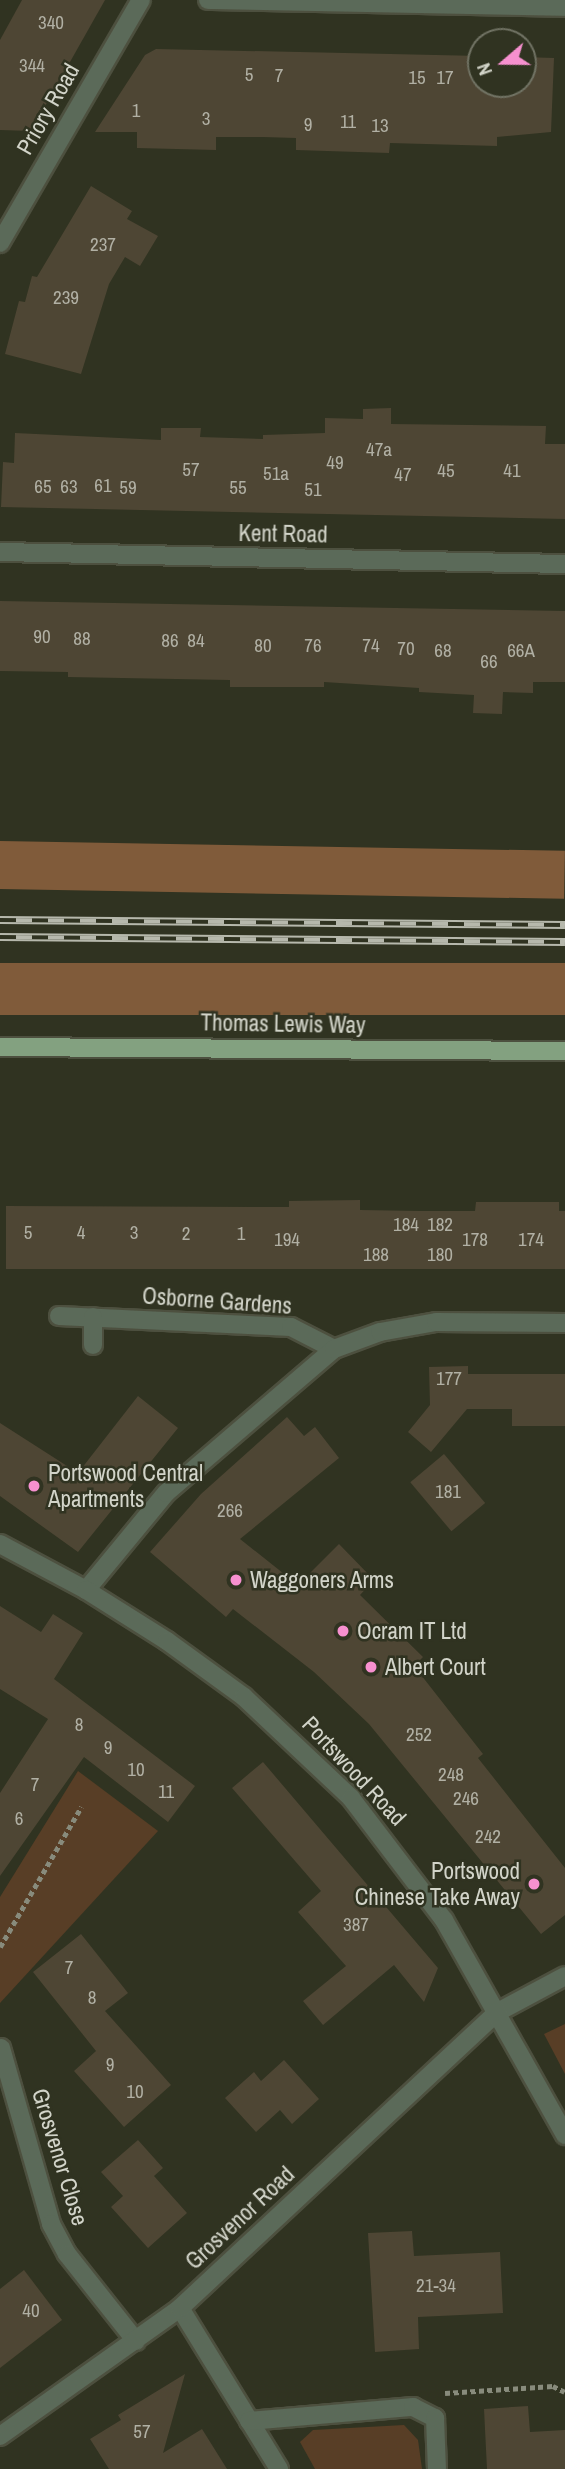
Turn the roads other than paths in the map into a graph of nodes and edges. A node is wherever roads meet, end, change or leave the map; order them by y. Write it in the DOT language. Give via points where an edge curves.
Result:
graph roads {
  1 [pos="141,0"];
  2 [pos="208,0"];
  3 [pos="565,7"];
  4 [pos="0,243"];
  5 [pos="0,552"];
  6 [pos="565,564"];
  7 [pos="0,1047"];
  8 [pos="565,1051"];
  9 [pos="59,1316"];
  10 [pos="93,1317"];
  11 [pos="565,1323"];
  12 [pos="93,1345"];
  13 [pos="334,1349"];
  14 [pos="0,1544"];
  15 [pos="86,1590"];
  16 [pos="565,1976"];
  17 [pos="496,2013"];
  18 [pos="1,2048"];
  19 [pos="565,2135"];
  20 [pos="180,2308"];
  21 [pos="136,2341"];
  22 [pos="249,2421"];
  23 [pos="0,2436"];
  24 [pos="279,2469"];
  25 [pos="437,2469"];
  1 -- 4 [label="street, Priory Road"];
  2 -- 3 [label="street"];
  5 -- 6 [label="street, Kent Road"];
  7 -- 8 [label="main road, Thomas Lewis Way"];
  9 -- 10 [label="street, Osborne Gardens"];
  10 -- 12 [label="street"];
  10 -- 13 [label="street, Osborne Gardens" via="291,1327"];
  11 -- 13 [label="street" via="436,1322 380,1332"];
  13 -- 15 [label="street" via="166,1493"];
  14 -- 15 [label="street, Portswood Road"];
  15 -- 17 [label="street, Portswood Road" via="244,1697 309,1755 414,1875"];
  16 -- 17 [label="street, Grosvenor Road"];
  17 -- 19 [label="street, Portswood Road"];
  17 -- 20 [label="street, Grosvenor Road"];
  18 -- 21 [label="street, Grosvenor Close" via="51,2224 67,2254"];
  20 -- 21 [label="street, Grosvenor Road"];
  20 -- 22 [label="street"];
  21 -- 23 [label="street, Grosvenor Road"];
  22 -- 24 [label="street"];
  22 -- 25 [label="street" via="413,2407 435,2418"];
}
